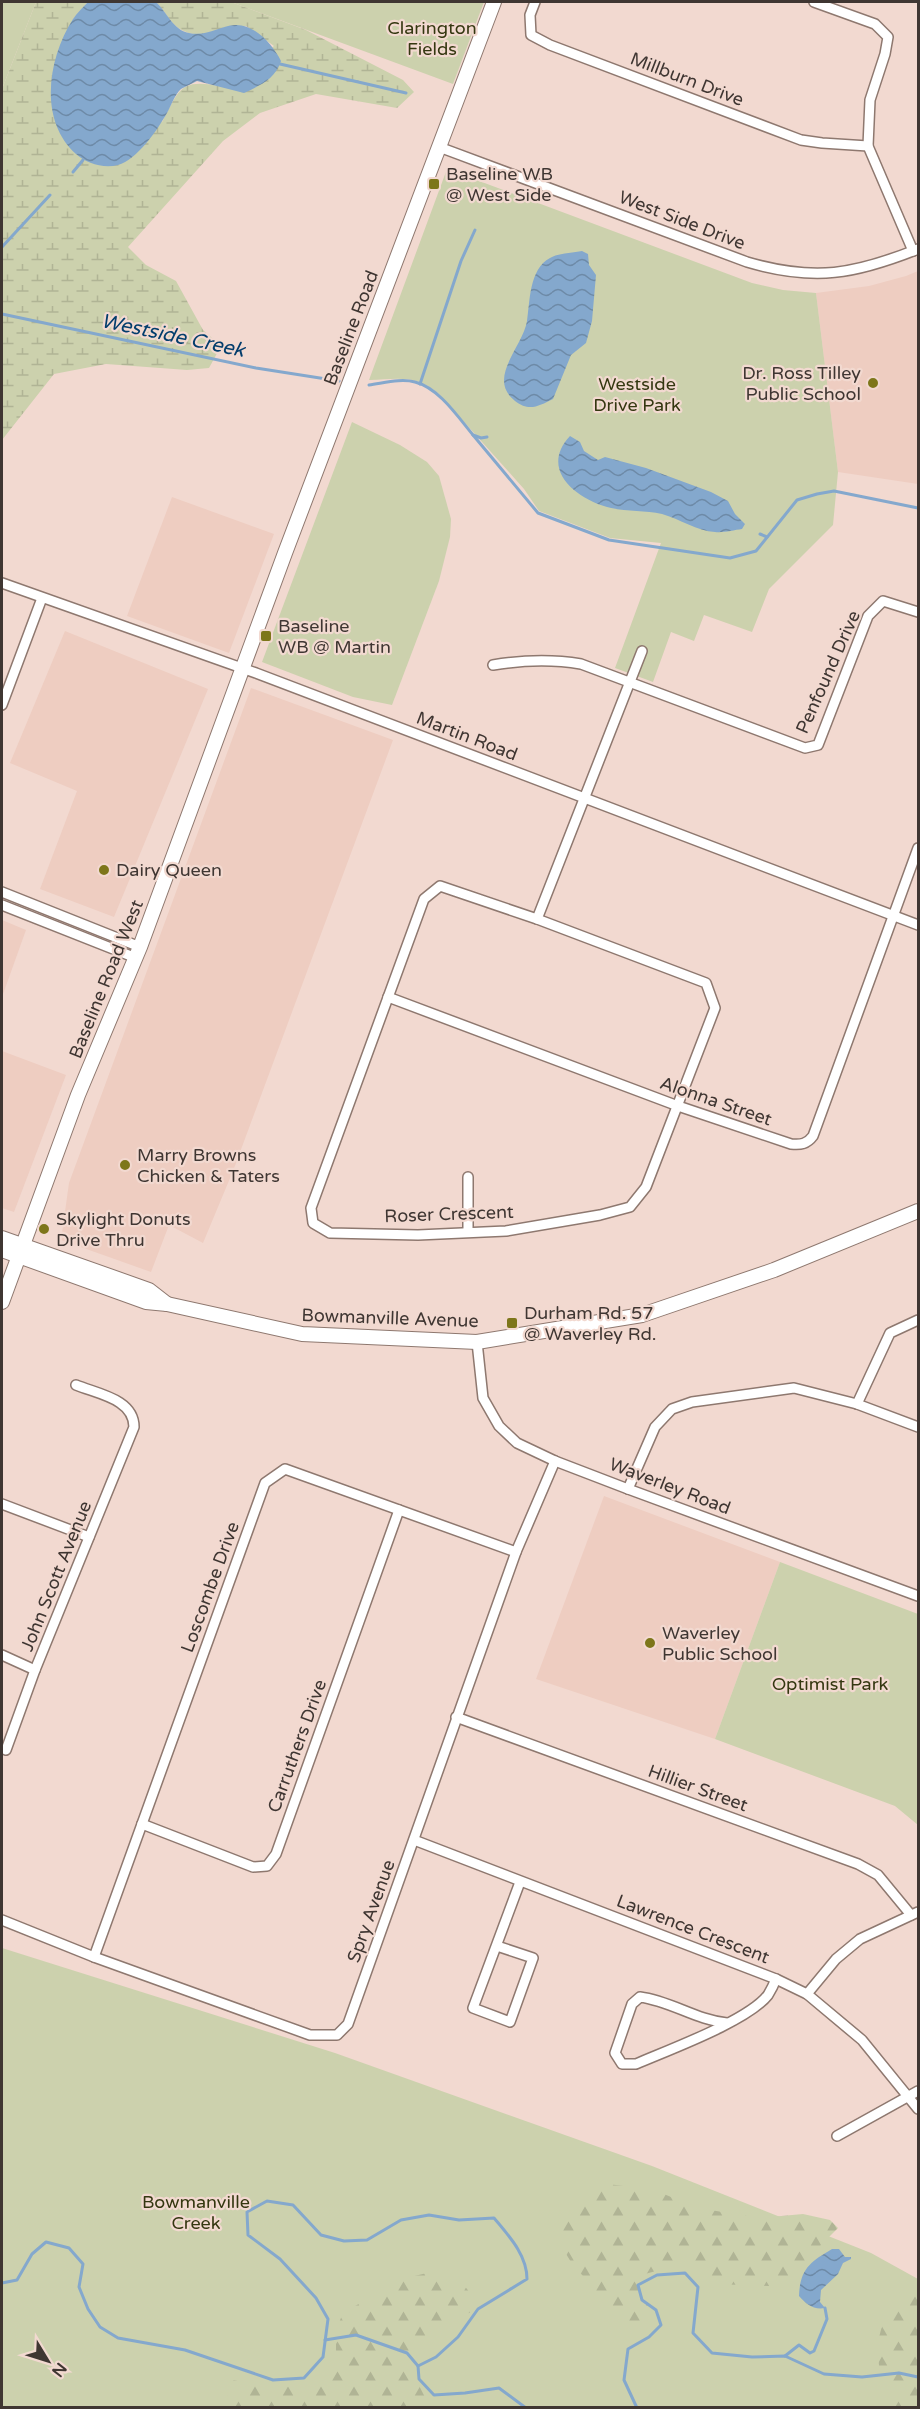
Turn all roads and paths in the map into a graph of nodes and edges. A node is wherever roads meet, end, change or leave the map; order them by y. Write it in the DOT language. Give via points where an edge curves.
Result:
graph roads {
  1 [pos="494,2"];
  2 [pos="535,2"];
  3 [pos="814,2"];
  4 [pos="868,146"];
  5 [pos="439,147"];
  6 [pos="916,250"];
  7 [pos="2,583"];
  8 [pos="42,598"];
  9 [pos="918,612"];
  10 [pos="642,651"];
  11 [pos="493,665"];
  12 [pos="243,668"];
  13 [pos="631,682"];
  14 [pos="2,705"];
  15 [pos="585,799"];
  16 [pos="918,848"];
  17 [pos="2,892"];
  18 [pos="2,905"];
  19 [pos="892,917"];
  20 [pos="537,919"];
  21 [pos="918,925"];
  22 [pos="138,952"];
  23 [pos="388,997"];
  24 [pos="678,1106"];
  25 [pos="468,1178"];
  26 [pos="918,1211"];
  27 [pos="468,1231"];
  28 [pos="2,1238"];
  29 [pos="2,1250"];
  30 [pos="20,1251"];
  31 [pos="2,1302"];
  32 [pos="918,1320"];
  33 [pos="477,1342"];
  34 [pos="76,1385"];
  35 [pos="857,1404"];
  36 [pos="918,1427"];
  37 [pos="555,1461"];
  38 [pos="628,1489"];
  39 [pos="2,1504"];
  40 [pos="399,1510"];
  41 [pos="90,1537"];
  42 [pos="516,1552"];
  43 [pos="918,1596"];
  44 [pos="2,1655"];
  45 [pos="35,1670"];
  46 [pos="456,1718"];
  47 [pos="6,1750"];
  48 [pos="142,1824"];
  49 [pos="414,1840"];
  50 [pos="520,1882"];
  51 [pos="915,1914"];
  52 [pos="2,1920"];
  53 [pos="497,1946"];
  54 [pos="94,1957"];
  55 [pos="776,1978"];
  56 [pos="807,1994"];
  57 [pos="727,2023"];
  58 [pos="918,2091"];
  59 [pos="908,2096"];
  60 [pos="918,2109"];
  61 [pos="837,2136"];
  1 -- 5 [label="street, Baseline Road"];
  2 -- 4 [label="street, Millburn Drive" via="530,15 531,36 550,45 801,140"];
  3 -- 4 [label="street" via="875,24 888,37 870,100"];
  4 -- 6 [label="street"];
  5 -- 6 [label="street, West Side Drive" via="779,271 815,274 862,269"];
  5 -- 12 [label="street, Baseline Road"];
  7 -- 8 [label="street, Martin Road"];
  8 -- 12 [label="street, Martin Road"];
  8 -- 14 [label="street"];
  9 -- 13 [label="street, Penfound Drive" via="883,601 868,616 818,745 805,748"];
  10 -- 13 [label="street"];
  11 -- 13 [label="street" via="554,660 582,664"];
  12 -- 15 [label="street, Martin Road"];
  12 -- 22 [label="street, Baseline Road West"];
  13 -- 15 [label="street"];
  15 -- 19 [label="street, Martin Road"];
  15 -- 20 [label="street"];
  16 -- 19 [label="street"];
  17 -- 22 [label="street"];
  18 -- 22 [label="street"];
  19 -- 21 [label="street, Martin Road"];
  19 -- 24 [label="street, Alonna Street" via="809,1142 791,1144"];
  20 -- 23 [label="street, Roser Crescent" via="440,886 424,899"];
  20 -- 24 [label="street, Roser Crescent" via="706,983 715,1008"];
  22 -- 30 [label="street, Baseline Road West" via="78,1095"];
  23 -- 24 [label="street, Alonna Street"];
  23 -- 27 [label="street, Roser Crescent" via="310,1208 313,1223 330,1233 418,1235"];
  24 -- 27 [label="street, Roser Crescent" via="646,1187 630,1207 506,1231"];
  25 -- 27 [label="street"];
  26 -- 33 [label="street, Bowmanville Avenue" via="774,1270 642,1315"];
  28 -- 30 [label="street, Bowmanville Avenue"];
  29 -- 30 [label="street, Bowmanville Avenue"];
  30 -- 31 [label="street, Baseline Road West"];
  30 -- 33 [label="street, Bowmanville Avenue" via="149,1290 167,1304 302,1334"];
  32 -- 35 [label="street" via="890,1333"];
  33 -- 37 [label="street, Waverley Road" via="483,1398 499,1426 517,1443"];
  34 -- 41 [label="street, John Scott Avenue" via="125,1404 134,1415 134,1426"];
  35 -- 36 [label="street"];
  35 -- 38 [label="street" via="794,1388 692,1402 672,1409 655,1427"];
  37 -- 38 [label="street, Waverley Road"];
  37 -- 42 [label="street, Spry Avenue"];
  38 -- 43 [label="street, Waverley Road"];
  39 -- 41 [label="street"];
  40 -- 42 [label="street, Loscombe Drive"];
  40 -- 48 [label="street, Loscombe Drive" via="285,1468 265,1483"];
  40 -- 48 [label="street, Carruthers Drive" via="276,1854 267,1866 253,1867"];
  41 -- 45 [label="street, John Scott Avenue"];
  42 -- 46 [label="street, Spry Avenue"];
  44 -- 45 [label="street"];
  45 -- 47 [label="street, John Scott Avenue"];
  46 -- 49 [label="street, Spry Avenue"];
  46 -- 51 [label="street, Hillier Street" via="858,1864 878,1875"];
  48 -- 54 [label="street, Loscombe Drive"];
  49 -- 50 [label="street, Lawrence Crescent"];
  49 -- 54 [label="street, Spry Avenue" via="348,2024 337,2035 310,2034"];
  50 -- 53 [label="street"];
  50 -- 55 [label="street, Lawrence Crescent"];
  51 -- 56 [label="street" via="861,1939 836,1959"];
  52 -- 54 [label="street, Spry Avenue"];
  53 -- 53 [label="street" via="473,2008 510,2022 533,1958"];
  55 -- 56 [label="street, Lawrence Crescent"];
  55 -- 57 [label="street" via="767,1996"];
  56 -- 59 [label="street, Lawrence Crescent" via="862,2040"];
  57 -- 57 [label="street" via="640,1997 632,2004 615,2053 622,2064 636,2064"];
  58 -- 59 [label="street"];
  59 -- 60 [label="street, Lawrence Crescent"];
  59 -- 61 [label="street"];
}
